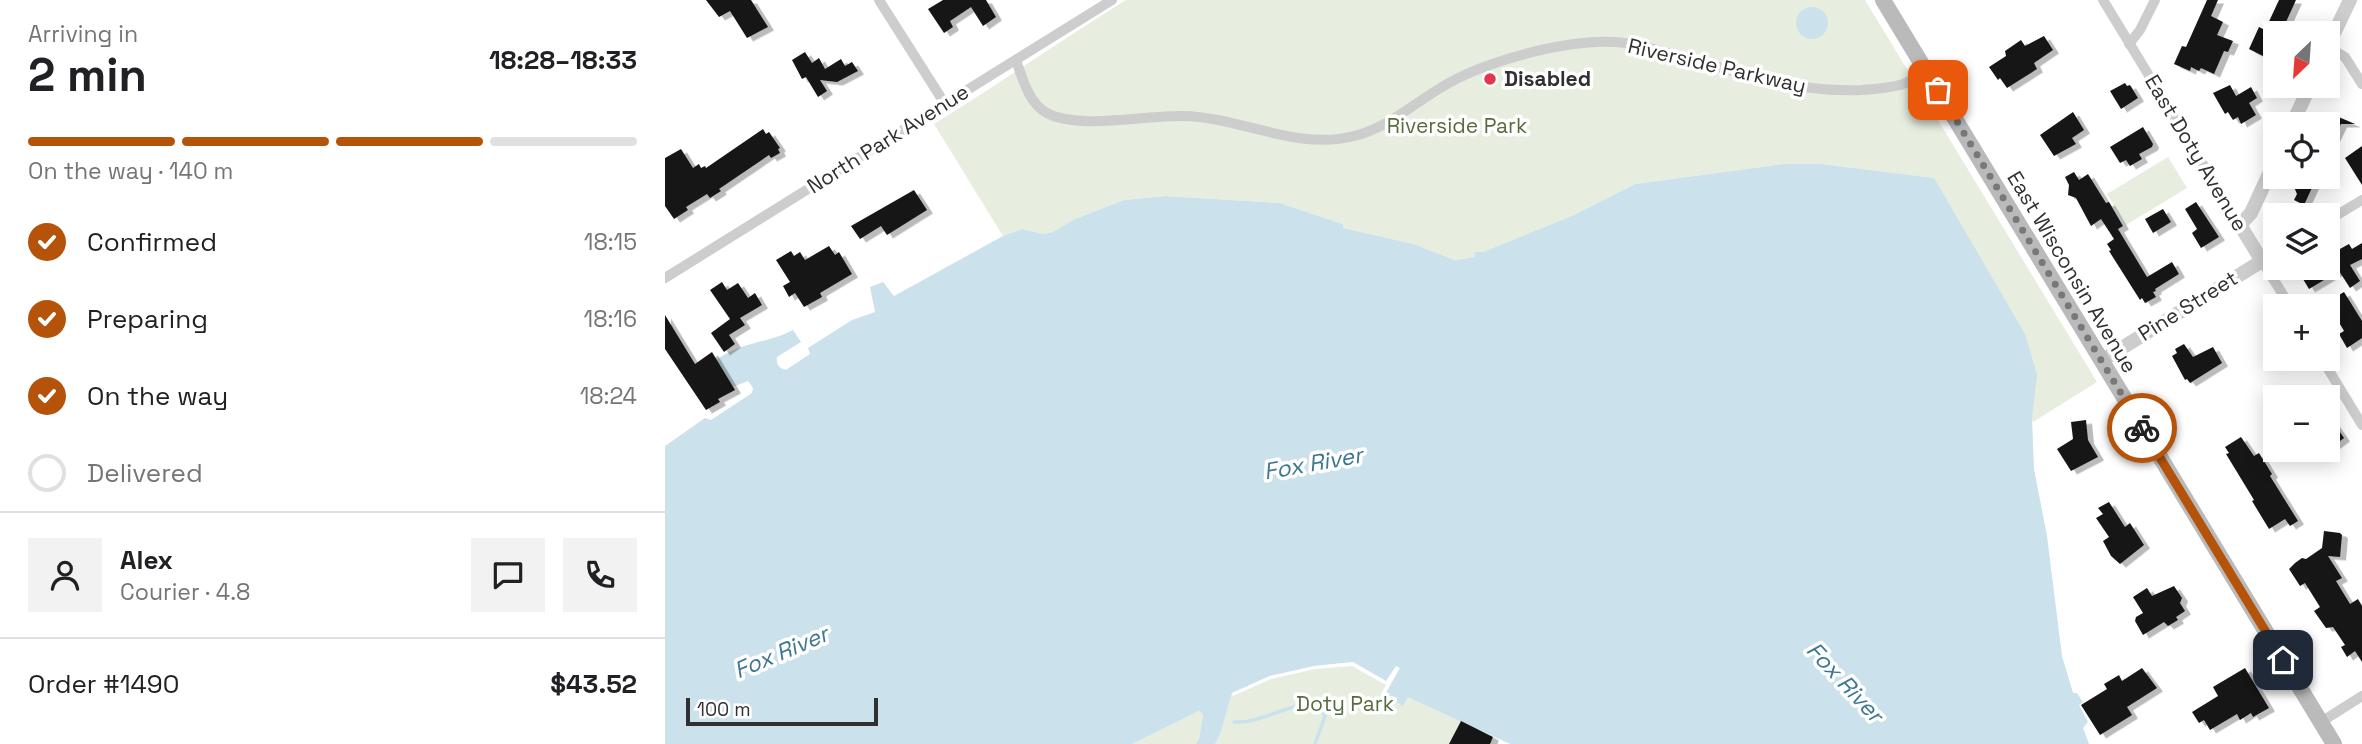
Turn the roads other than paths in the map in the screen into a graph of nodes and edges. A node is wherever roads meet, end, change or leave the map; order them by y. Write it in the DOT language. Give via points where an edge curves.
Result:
graph roads {
  1 [pos="879,0"];
  2 [pos="1112,0"];
  3 [pos="1883,0"];
  4 [pos="2103,0"];
  5 [pos="2155,0"];
  6 [pos="2350,0"];
  7 [pos="2340,21"];
  8 [pos="2129,44"];
  9 [pos="2340,54"];
  10 [pos="1016,60"];
  11 [pos="1927,72"];
  12 [pos="2362,84"];
  13 [pos="945,104"];
  14 [pos="2263,187"];
  15 [pos="2362,200"];
  16 [pos="2340,213"];
  17 [pos="2240,225"];
  18 [pos="2262,261"];
  19 [pos="665,278"];
  20 [pos="2283,294"];
  21 [pos="2101,361"];
  22 [pos="2329,371"];
  23 [pos="2362,425"];
  24 [pos="2362,696"];
  25 [pos="2321,722"];
  26 [pos="2334,744"];
  1 -- 13 [label="street"];
  2 -- 10 [label="street, North Park Avenue"];
  3 -- 11 [label="main road, East Wisconsin Avenue"];
  4 -- 8 [label="street, East Doty Avenue"];
  5 -- 8 [label="street"];
  6 -- 7 [label="street"];
  8 -- 17 [label="street, East Doty Avenue"];
  9 -- 12 [label="street"];
  10 -- 11 [label="street, Riverside Parkway" via="1034,102 1050,115 1103,121 1207,117 1318,141 1357,136 1473,71 1562,46 1615,42 1815,90 1887,87"];
  10 -- 13 [label="street, North Park Avenue"];
  11 -- 21 [label="main road, East Wisconsin Avenue"];
  13 -- 19 [label="street, North Park Avenue"];
  14 -- 17 [label="street"];
  15 -- 16 [label="street"];
  17 -- 18 [label="street, East Doty Avenue"];
  18 -- 20 [label="street, East Doty Avenue"];
  18 -- 21 [label="street, Pine Street"];
  21 -- 25 [label="main road, East Wisconsin Avenue"];
  22 -- 23 [label="street"];
  24 -- 25 [label="street"];
  25 -- 26 [label="main road, East Wisconsin Avenue"];
}
